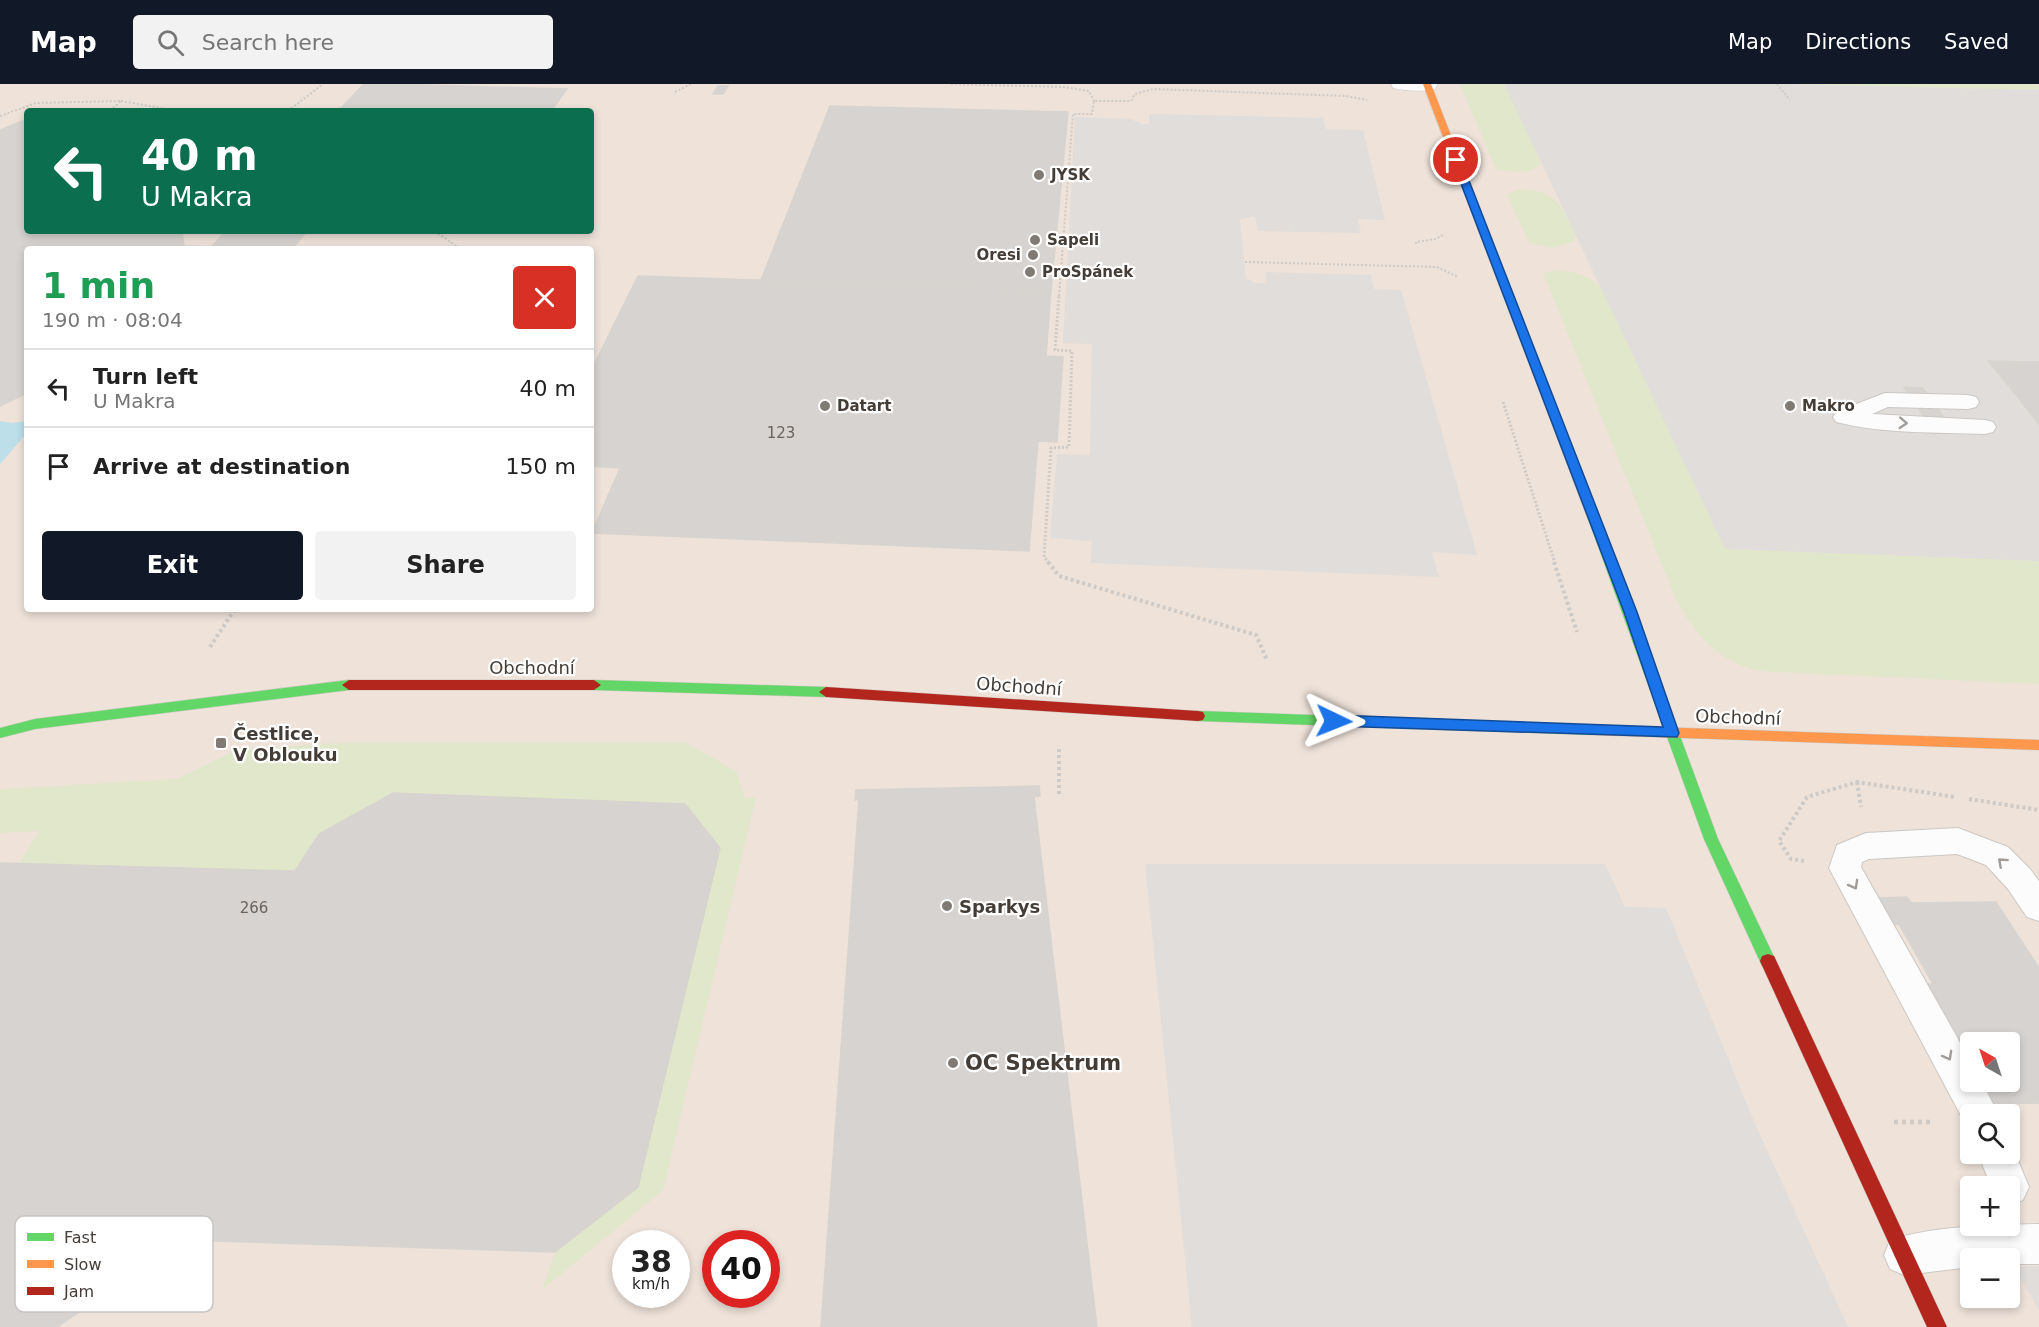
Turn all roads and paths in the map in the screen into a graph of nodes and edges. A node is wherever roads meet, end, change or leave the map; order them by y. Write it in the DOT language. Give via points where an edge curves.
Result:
graph roads {
  1 [pos="323,84"];
  2 [pos="691,84"];
  3 [pos="951,84"];
  4 [pos="1400,84"];
  5 [pos="1427,84"];
  6 [pos="1777,84"];
  7 [pos="675,92"];
  8 [pos="1094,100"];
  9 [pos="1367,100"];
  10 [pos="1790,100"];
  11 [pos="121,101"];
  12 [pos="113,108"];
  13 [pos="161,108"];
  14 [pos="292,108"];
  15 [pos="0,116"];
  16 [pos="1446,232"];
  17 [pos="439,234"];
  18 [pos="1416,244"];
  19 [pos="456,246"];
  20 [pos="1245,262"];
  21 [pos="1465,282"];
  22 [pos="1501,395"];
  23 [pos="1968,402"];
  24 [pos="1985,427"];
  25 [pos="233,612"];
  26 [pos="1577,632"];
  27 [pos="210,647"];
  28 [pos="1267,660"];
  29 [pos="0,733"];
  30 [pos="1672,733"];
  31 [pos="2039,745"];
  32 [pos="1059,749"];
  33 [pos="1059,797"];
  34 [pos="2039,810"];
  35 [pos="1779,841"];
  36 [pos="2039,907"];
  37 [pos="1975,1104"];
  38 [pos="1991,1236"];
  39 [pos="2001,1236"];
  40 [pos="2039,1244"];
  41 [pos="1904,1255"];
  42 [pos="1937,1327"];
  1 -- 14 [label="path"];
  2 -- 7 [label="path"];
  3 -- 8 [label="path" via="1064,87 1089,91"];
  4 -- 5 [label="street"];
  5 -- 30 [label="street" via="1630,612"];
  6 -- 10 [label="path"];
  8 -- 9 [label="path" via="1131,101 1135,94 1153,89"];
  8 -- 28 [label="path" via="1092,114 1073,114 1054,350 1072,351 1069,447 1051,447 1044,557 1059,576 1256,635"];
  11 -- 12 [label="path"];
  11 -- 13 [label="path"];
  11 -- 15 [label="path" via="36,103"];
  16 -- 18 [label="path"];
  17 -- 19 [label="path"];
  20 -- 21 [label="path" via="1437,267"];
  22 -- 26 [label="path"];
  23 -- 24 [label="lane, one-way" via="1885,400 1844,417"];
  25 -- 27 [label="path"];
  29 -- 30 [label="street, Obchodní" via="35,724 342,685 619,685 813,691 1198,716"];
  30 -- 31 [label="street, Obchodní"];
  30 -- 41 [label="street" via="1711,840"];
  32 -- 33 [label="path"];
  34 -- 35 [label="path" via="1857,782 1807,797"];
  36 -- 37 [label="lane, one-way" via="1997,856 1958,842 1866,846 1848,854 1845,868"];
  38 -- 41 [label="lane"];
  39 -- 40 [label="lane"];
  41 -- 42 [label="street"];
}
